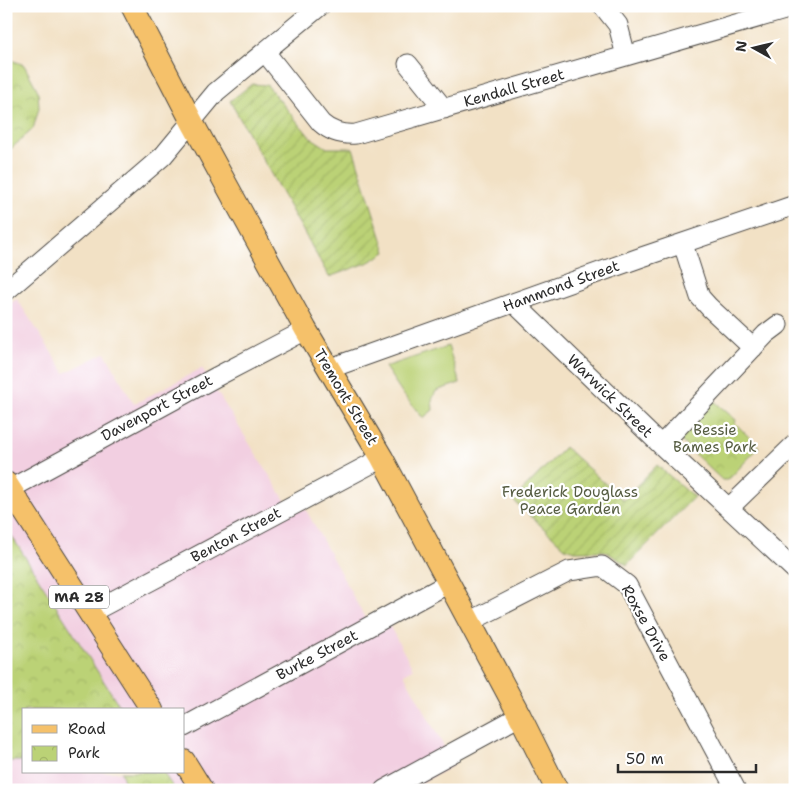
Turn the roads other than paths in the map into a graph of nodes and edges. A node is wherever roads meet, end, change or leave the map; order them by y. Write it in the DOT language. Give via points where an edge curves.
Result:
graph roads {
  1 [pos="132,6"];
  2 [pos="603,6"];
  3 [pos="795,7"];
  4 [pos="308,10"];
  5 [pos="265,52"];
  6 [pos="626,56"];
  7 [pos="408,64"];
  8 [pos="444,109"];
  9 [pos="192,122"];
  10 [pos="795,206"];
  11 [pos="683,244"];
  12 [pos="6,291"];
  13 [pos="514,303"];
  14 [pos="778,325"];
  15 [pos="306,330"];
  16 [pos="753,348"];
  17 [pos="328,369"];
  18 [pos="795,444"];
  19 [pos="661,445"];
  20 [pos="382,458"];
  21 [pos="8,486"];
  22 [pos="729,508"];
  23 [pos="795,570"];
  24 [pos="449,583"];
  25 [pos="90,613"];
  26 [pos="469,622"];
  27 [pos="151,708"];
  28 [pos="520,716"];
  29 [pos="185,726"];
  30 [pos="185,763"];
  31 [pos="202,790"];
  32 [pos="384,790"];
  33 [pos="557,790"];
  34 [pos="736,790"];
  1 -- 9 [label="main road, Tremont Street"];
  2 -- 6 [label="street" via="618,25"];
  3 -- 6 [label="street, Kendall Street"];
  4 -- 5 [label="street"];
  5 -- 8 [label="street, Kendall Street" via="318,120 334,131 356,134"];
  5 -- 9 [label="street" via="216,92"];
  6 -- 8 [label="street, Kendall Street"];
  7 -- 8 [label="street"];
  9 -- 12 [label="street" via="163,156"];
  9 -- 15 [label="main road, Tremont Street"];
  10 -- 11 [label="street, Hammond Street"];
  11 -- 13 [label="street, Hammond Street"];
  11 -- 16 [label="street" via="700,297"];
  13 -- 17 [label="street, Hammond Street"];
  13 -- 19 [label="street, Warwick Street"];
  14 -- 16 [label="street"];
  15 -- 17 [label="main road, Tremont Street"];
  15 -- 21 [label="street, Davenport Street"];
  16 -- 19 [label="street"];
  17 -- 20 [label="main road, Tremont Street"];
  18 -- 22 [label="street"];
  19 -- 22 [label="street, Warwick Street"];
  20 -- 24 [label="main road, Tremont Street"];
  20 -- 25 [label="street, Benton Street"];
  21 -- 25 [label="main road, MA 28"];
  22 -- 23 [label="street, Warwick Street"];
  24 -- 26 [label="main road, Tremont Street"];
  24 -- 29 [label="street, Burke Street"];
  25 -- 27 [label="main road, MA 28"];
  26 -- 28 [label="main road, Tremont Street"];
  26 -- 34 [label="street, Roxse Drive" via="569,571 602,566 627,585"];
  28 -- 32 [label="street"];
  28 -- 33 [label="main road, Tremont Street"];
  30 -- 31 [label="main road"];
}
